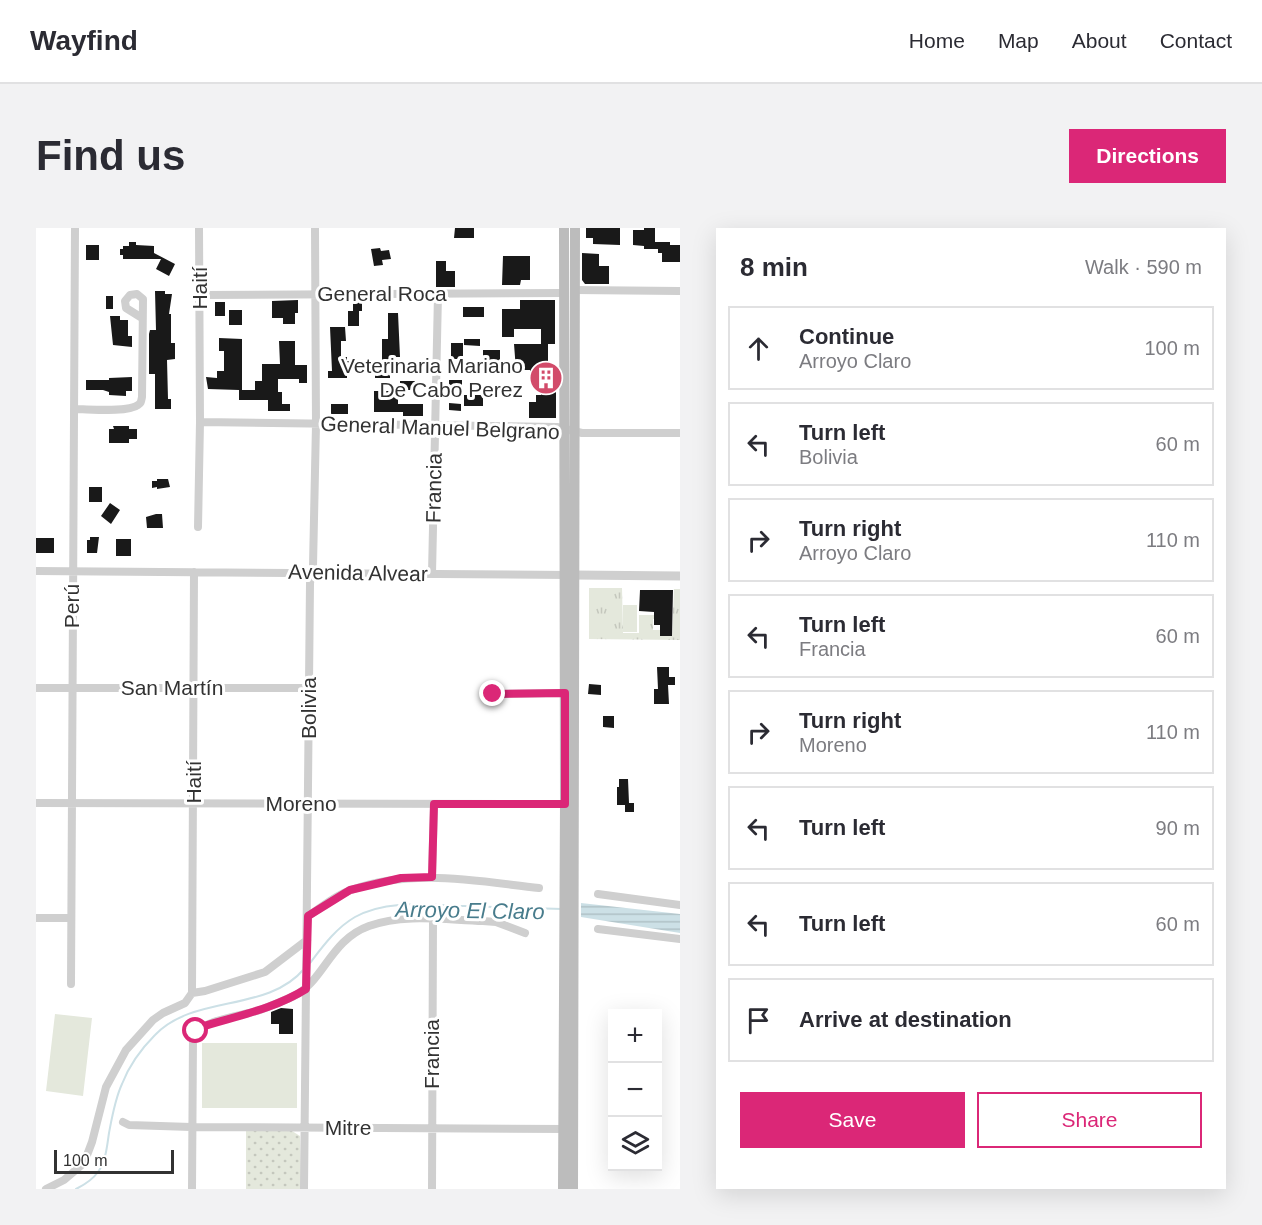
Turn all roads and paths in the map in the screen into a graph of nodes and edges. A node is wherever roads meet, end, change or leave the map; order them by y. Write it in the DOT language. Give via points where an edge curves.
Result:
graph roads {
  1 [pos="75,228"];
  2 [pos="199,228"];
  3 [pos="315,228"];
  4 [pos="564,228"];
  5 [pos="575,228"];
  6 [pos="680,291"];
  7 [pos="570,292"];
  8 [pos="315,293"];
  9 [pos="438,294"];
  10 [pos="200,295"];
  11 [pos="142,318"];
  12 [pos="75,409"];
  13 [pos="200,422"];
  14 [pos="316,424"];
  15 [pos="435,426"];
  16 [pos="569,431"];
  17 [pos="680,433"];
  18 [pos="198,527"];
  19 [pos="36,571"];
  20 [pos="72,571"];
  21 [pos="194,572"];
  22 [pos="312,572"];
  23 [pos="432,574"];
  24 [pos="570,574"];
  25 [pos="680,576"];
  26 [pos="36,688"];
  27 [pos="73,688"];
  28 [pos="194,688"];
  29 [pos="309,688"];
  30 [pos="565,693"];
  31 [pos="493,694"];
  32 [pos="36,803"];
  33 [pos="71,803"];
  34 [pos="194,804"];
  35 [pos="308,804"];
  36 [pos="434,804"];
  37 [pos="565,804"];
  38 [pos="432,877"];
  39 [pos="539,888"];
  40 [pos="569,894"];
  41 [pos="598,894"];
  42 [pos="680,905"];
  43 [pos="308,916"];
  44 [pos="36,918"];
  45 [pos="71,918"];
  46 [pos="433,919"];
  47 [pos="598,929"];
  48 [pos="525,933"];
  49 [pos="680,939"];
  50 [pos="307,945"];
  51 [pos="71,984"];
  52 [pos="306,985"];
  53 [pos="192,993"];
  54 [pos="123,1122"];
  55 [pos="191,1127"];
  56 [pos="303,1128"];
  57 [pos="432,1128"];
  58 [pos="568,1129"];
  59 [pos="46,1189"];
  60 [pos="192,1189"];
  61 [pos="304,1189"];
  62 [pos="432,1189"];
  63 [pos="563,1189"];
  64 [pos="573,1189"];
  1 -- 12 [label="street, Perú"];
  2 -- 10 [label="street, Haití"];
  3 -- 8 [label="street, Bolivia"];
  4 -- 7 [label="main road"];
  5 -- 7 [label="main road"];
  6 -- 7 [label="street, General Roca"];
  7 -- 9 [label="street, General Roca"];
  7 -- 16 [label="main road"];
  8 -- 9 [label="street, General Roca"];
  8 -- 10 [label="street, General Roca"];
  8 -- 14 [label="street, Bolivia"];
  9 -- 15 [label="street, Francia"];
  10 -- 13 [label="street, Haití"];
  11 -- 12 [label="street" via="140,404 126,409"];
  12 -- 20 [label="street, Perú"];
  13 -- 14 [label="street, General Manuel Belgrano"];
  13 -- 18 [label="street, Haití"];
  14 -- 15 [label="street, General Manuel Belgrano"];
  14 -- 22 [label="street, Bolivia"];
  15 -- 16 [label="street, General Manuel Belgrano" via="557,427"];
  15 -- 23 [label="street, Francia"];
  16 -- 17 [label="street, General Manuel Belgrano"];
  16 -- 24 [label="main road"];
  19 -- 20 [label="street, Avenida Alvear"];
  20 -- 21 [label="street, Avenida Alvear"];
  20 -- 27 [label="street, Perú"];
  21 -- 22 [label="street, Avenida Alvear"];
  21 -- 28 [label="street, Haití"];
  22 -- 23 [label="street, Avenida Alvear"];
  22 -- 29 [label="street, Bolivia"];
  23 -- 24 [label="street, Avenida Alvear"];
  24 -- 25 [label="street, Avenida Alvear"];
  24 -- 30 [label="main road"];
  24 -- 40 [label="main road"];
  26 -- 27 [label="street, San Martín"];
  27 -- 28 [label="street, San Martín"];
  27 -- 33 [label="street, Perú"];
  28 -- 29 [label="street, San Martín"];
  28 -- 34 [label="street, Haití"];
  29 -- 35 [label="street, Bolivia"];
  30 -- 31 [label="street"];
  30 -- 37 [label="main road"];
  32 -- 33 [label="street, Moreno"];
  33 -- 34 [label="street, Moreno"];
  33 -- 45 [label="street, Perú"];
  34 -- 35 [label="street, Moreno"];
  34 -- 53 [label="street, Haití"];
  35 -- 36 [label="street, Moreno"];
  35 -- 43 [label="street, Bolivia"];
  36 -- 37 [label="street, Moreno"];
  36 -- 38 [label="street"];
  37 -- 40 [label="main road"];
  38 -- 39 [label="street"];
  38 -- 43 [label="street" via="401,878 350,890"];
  40 -- 58 [label="main road"];
  41 -- 42 [label="street"];
  43 -- 50 [label="street, Bolivia"];
  44 -- 45 [label="street"];
  45 -- 51 [label="street, Perú"];
  46 -- 48 [label="street" via="496,922"];
  46 -- 52 [label="street" via="383,922 356,932"];
  46 -- 57 [label="street, Francia"];
  47 -- 49 [label="street"];
  50 -- 52 [label="street, Bolivia"];
  50 -- 53 [label="street" via="265,972"];
  52 -- 55 [label="street" via="296,995 196,1031"];
  52 -- 56 [label="street, Bolivia"];
  53 -- 59 [label="street" via="185,1003 153,1020 126,1050 106,1088 84,1163"];
  54 -- 55 [label="street, Mitre"];
  55 -- 56 [label="street, Mitre"];
  55 -- 60 [label="street"];
  56 -- 57 [label="street, Mitre"];
  56 -- 61 [label="street, Bolivia"];
  57 -- 58 [label="street, Mitre"];
  57 -- 62 [label="street, Francia"];
  58 -- 63 [label="main road"];
  58 -- 64 [label="main road"];
}
